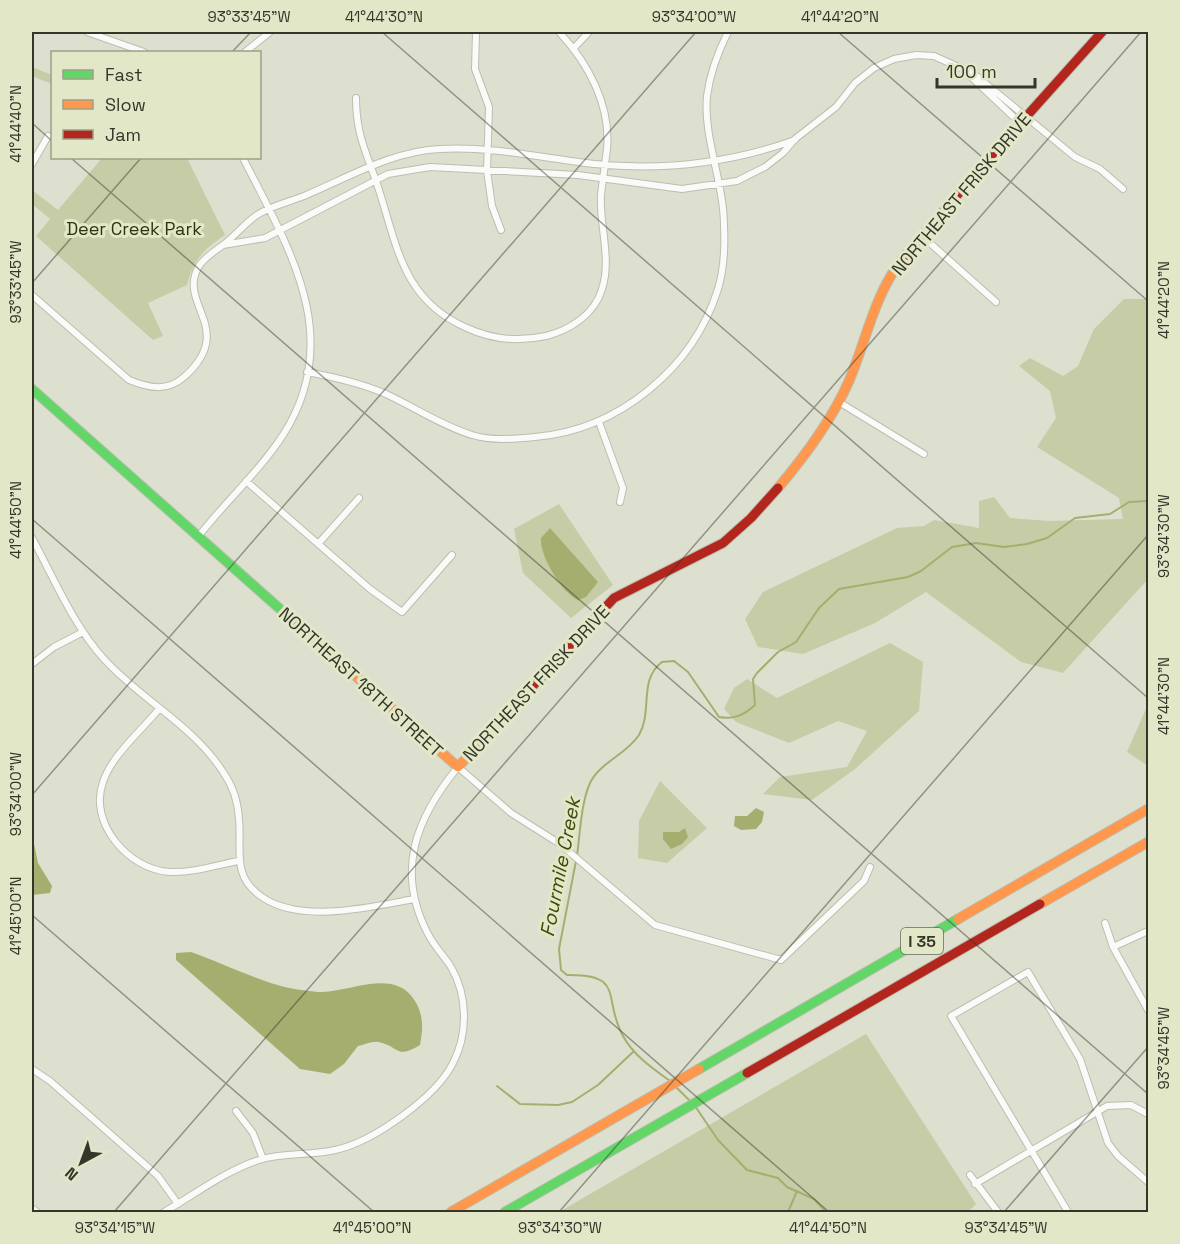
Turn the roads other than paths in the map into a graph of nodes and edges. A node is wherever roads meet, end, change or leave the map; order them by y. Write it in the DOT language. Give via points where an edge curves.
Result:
graph roads {
  1 [pos="87,32"];
  2 [pos="270,32"];
  3 [pos="476,32"];
  4 [pos="559,32"];
  5 [pos="589,32"];
  6 [pos="728,32"];
  7 [pos="1102,32"];
  8 [pos="573,49"];
  9 [pos="141,51"];
  10 [pos="246,51"];
  11 [pos="356,98"];
  12 [pos="1023,120"];
  13 [pos="48,136"];
  14 [pos="795,139"];
  15 [pos="489,149"];
  16 [pos="244,159"];
  17 [pos="715,160"];
  18 [pos="32,164"];
  19 [pos="604,165"];
  20 [pos="370,166"];
  21 [pos="487,171"];
  22 [pos="603,178"];
  23 [pos="376,181"];
  24 [pos="721,185"];
  25 [pos="1123,189"];
  26 [pos="269,209"];
  27 [pos="279,230"];
  28 [pos="501,230"];
  29 [pos="922,236"];
  30 [pos="223,245"];
  31 [pos="32,295"];
  32 [pos="996,302"];
  33 [pos="308,372"];
  34 [pos="34,396"];
  35 [pos="839,402"];
  36 [pos="599,422"];
  37 [pos="924,454"];
  38 [pos="246,481"];
  39 [pos="359,498"];
  40 [pos="620,502"];
  41 [pos="198,537"];
  42 [pos="32,538"];
  43 [pos="318,544"];
  44 [pos="452,555"];
  45 [pos="83,632"];
  46 [pos="32,664"];
  47 [pos="159,710"];
  48 [pos="458,767"];
  49 [pos="1149,809"];
  50 [pos="1149,842"];
  51 [pos="238,861"];
  52 [pos="870,867"];
  53 [pos="414,899"];
  54 [pos="1105,923"];
  55 [pos="1149,931"];
  56 [pos="1113,946"];
  57 [pos="1149,1010"];
  58 [pos="32,1069"];
  59 [pos="237,1111"];
  60 [pos="1096,1112"];
  61 [pos="1149,1114"];
  62 [pos="1029,1150"];
  63 [pos="263,1159"];
  64 [pos="970,1175"];
  65 [pos="1149,1182"];
  66 [pos="975,1184"];
  67 [pos="178,1204"];
  68 [pos="32,1208"];
  69 [pos="37,1212"];
  70 [pos="164,1212"];
  71 [pos="451,1212"];
  72 [pos="505,1212"];
  73 [pos="998,1212"];
  74 [pos="1068,1212"];
  1 -- 9 [label="street"];
  2 -- 10 [label="street"];
  3 -- 15 [label="street" via="476,69 489,107"];
  4 -- 8 [label="street"];
  5 -- 8 [label="street"];
  6 -- 17 [label="street" via="716,58 707,98"];
  7 -- 12 [label="main road, NORTHEAST FRISK DRIVE"];
  8 -- 19 [label="street" via="594,78 606,128"];
  11 -- 20 [label="street" via="360,142"];
  12 -- 14 [label="street" via="985,82 962,67 934,56 916,55 884,63 855,83 836,106"];
  12 -- 25 [label="street" via="1075,157 1100,169"];
  12 -- 29 [label="main road, NORTHEAST FRISK DRIVE"];
  13 -- 18 [label="street"];
  14 -- 17 [label="street" via="754,153"];
  14 -- 24 [label="street" via="765,167"];
  15 -- 19 [label="street"];
  15 -- 20 [label="street" via="438,149"];
  15 -- 21 [label="street"];
  16 -- 26 [label="street"];
  17 -- 19 [label="street" via="661,168"];
  17 -- 24 [label="street"];
  19 -- 22 [label="street"];
  20 -- 23 [label="street"];
  20 -- 26 [label="street"];
  21 -- 22 [label="street"];
  21 -- 23 [label="street" via="430,167 388,174"];
  21 -- 28 [label="street" via="492,206"];
  22 -- 23 [label="street" via="600,214 606,270 602,290 591,310 573,326 523,341 482,335 438,312 421,297 395,247"];
  22 -- 24 [label="street" via="659,188"];
  23 -- 27 [label="street"];
  24 -- 36 [label="street" via="724,254 718,288 703,323 684,354 663,377 632,403"];
  26 -- 27 [label="street"];
  26 -- 30 [label="street"];
  27 -- 30 [label="street" via="265,238"];
  27 -- 33 [label="street" via="295,262 308,307 312,337"];
  29 -- 32 [label="street"];
  29 -- 35 [label="main road, NORTHEAST FRISK DRIVE" via="884,286"];
  30 -- 31 [label="street" via="200,266 194,281 208,339 204,354 179,381 162,388 129,380"];
  33 -- 36 [label="street" via="340,378 385,394 473,436 550,436"];
  33 -- 38 [label="street" via="283,435"];
  34 -- 41 [label="main road, NORTHEAST 18TH STREET"];
  35 -- 37 [label="street"];
  35 -- 48 [label="main road, NORTHEAST FRISK DRIVE" via="816,437 738,531 708,552 647,578 614,598"];
  36 -- 40 [label="street" via="623,488"];
  38 -- 41 [label="street"];
  38 -- 43 [label="street"];
  39 -- 43 [label="street"];
  41 -- 48 [label="main road, NORTHEAST 18TH STREET"];
  42 -- 45 [label="street"];
  43 -- 44 [label="street" via="402,612"];
  45 -- 46 [label="street"];
  45 -- 47 [label="street" via="104,660"];
  47 -- 51 [label="street" via="208,752 231,784 239,815"];
  47 -- 51 [label="street" via="103,781 100,811 108,830 134,858 159,871 185,871"];
  48 -- 52 [label="street, NORTHEAST 18TH STREET" via="511,813 560,844 655,925 781,960 864,881"];
  48 -- 53 [label="street, NORTHEAST FRISK DRIVE" via="433,800 417,835 412,861"];
  49 -- 71 [label="main road, I 35"];
  50 -- 72 [label="main road, I 35"];
  51 -- 53 [label="street" via="256,893 280,906 339,912"];
  53 -- 63 [label="street, NORTHEAST FRISK DRIVE" via="429,935 456,976 462,998 463,1034 448,1072 427,1098 353,1145"];
  54 -- 56 [label="street"];
  55 -- 56 [label="street"];
  56 -- 57 [label="street"];
  58 -- 67 [label="street" via="158,1176"];
  59 -- 63 [label="street" via="253,1132"];
  60 -- 61 [label="street" via="1118,1104 1131,1105"];
  60 -- 62 [label="street"];
  60 -- 62 [label="street" via="1080,1059 1028,972 951,1016"];
  60 -- 65 [label="street" via="1112,1150"];
  62 -- 66 [label="street"];
  62 -- 74 [label="street"];
  63 -- 67 [label="street, NORTHEAST FRISK DRIVE"];
  64 -- 66 [label="street"];
  66 -- 73 [label="street"];
  67 -- 70 [label="street, NORTHEAST FRISK DRIVE"];
  68 -- 69 [label="street"];
}
